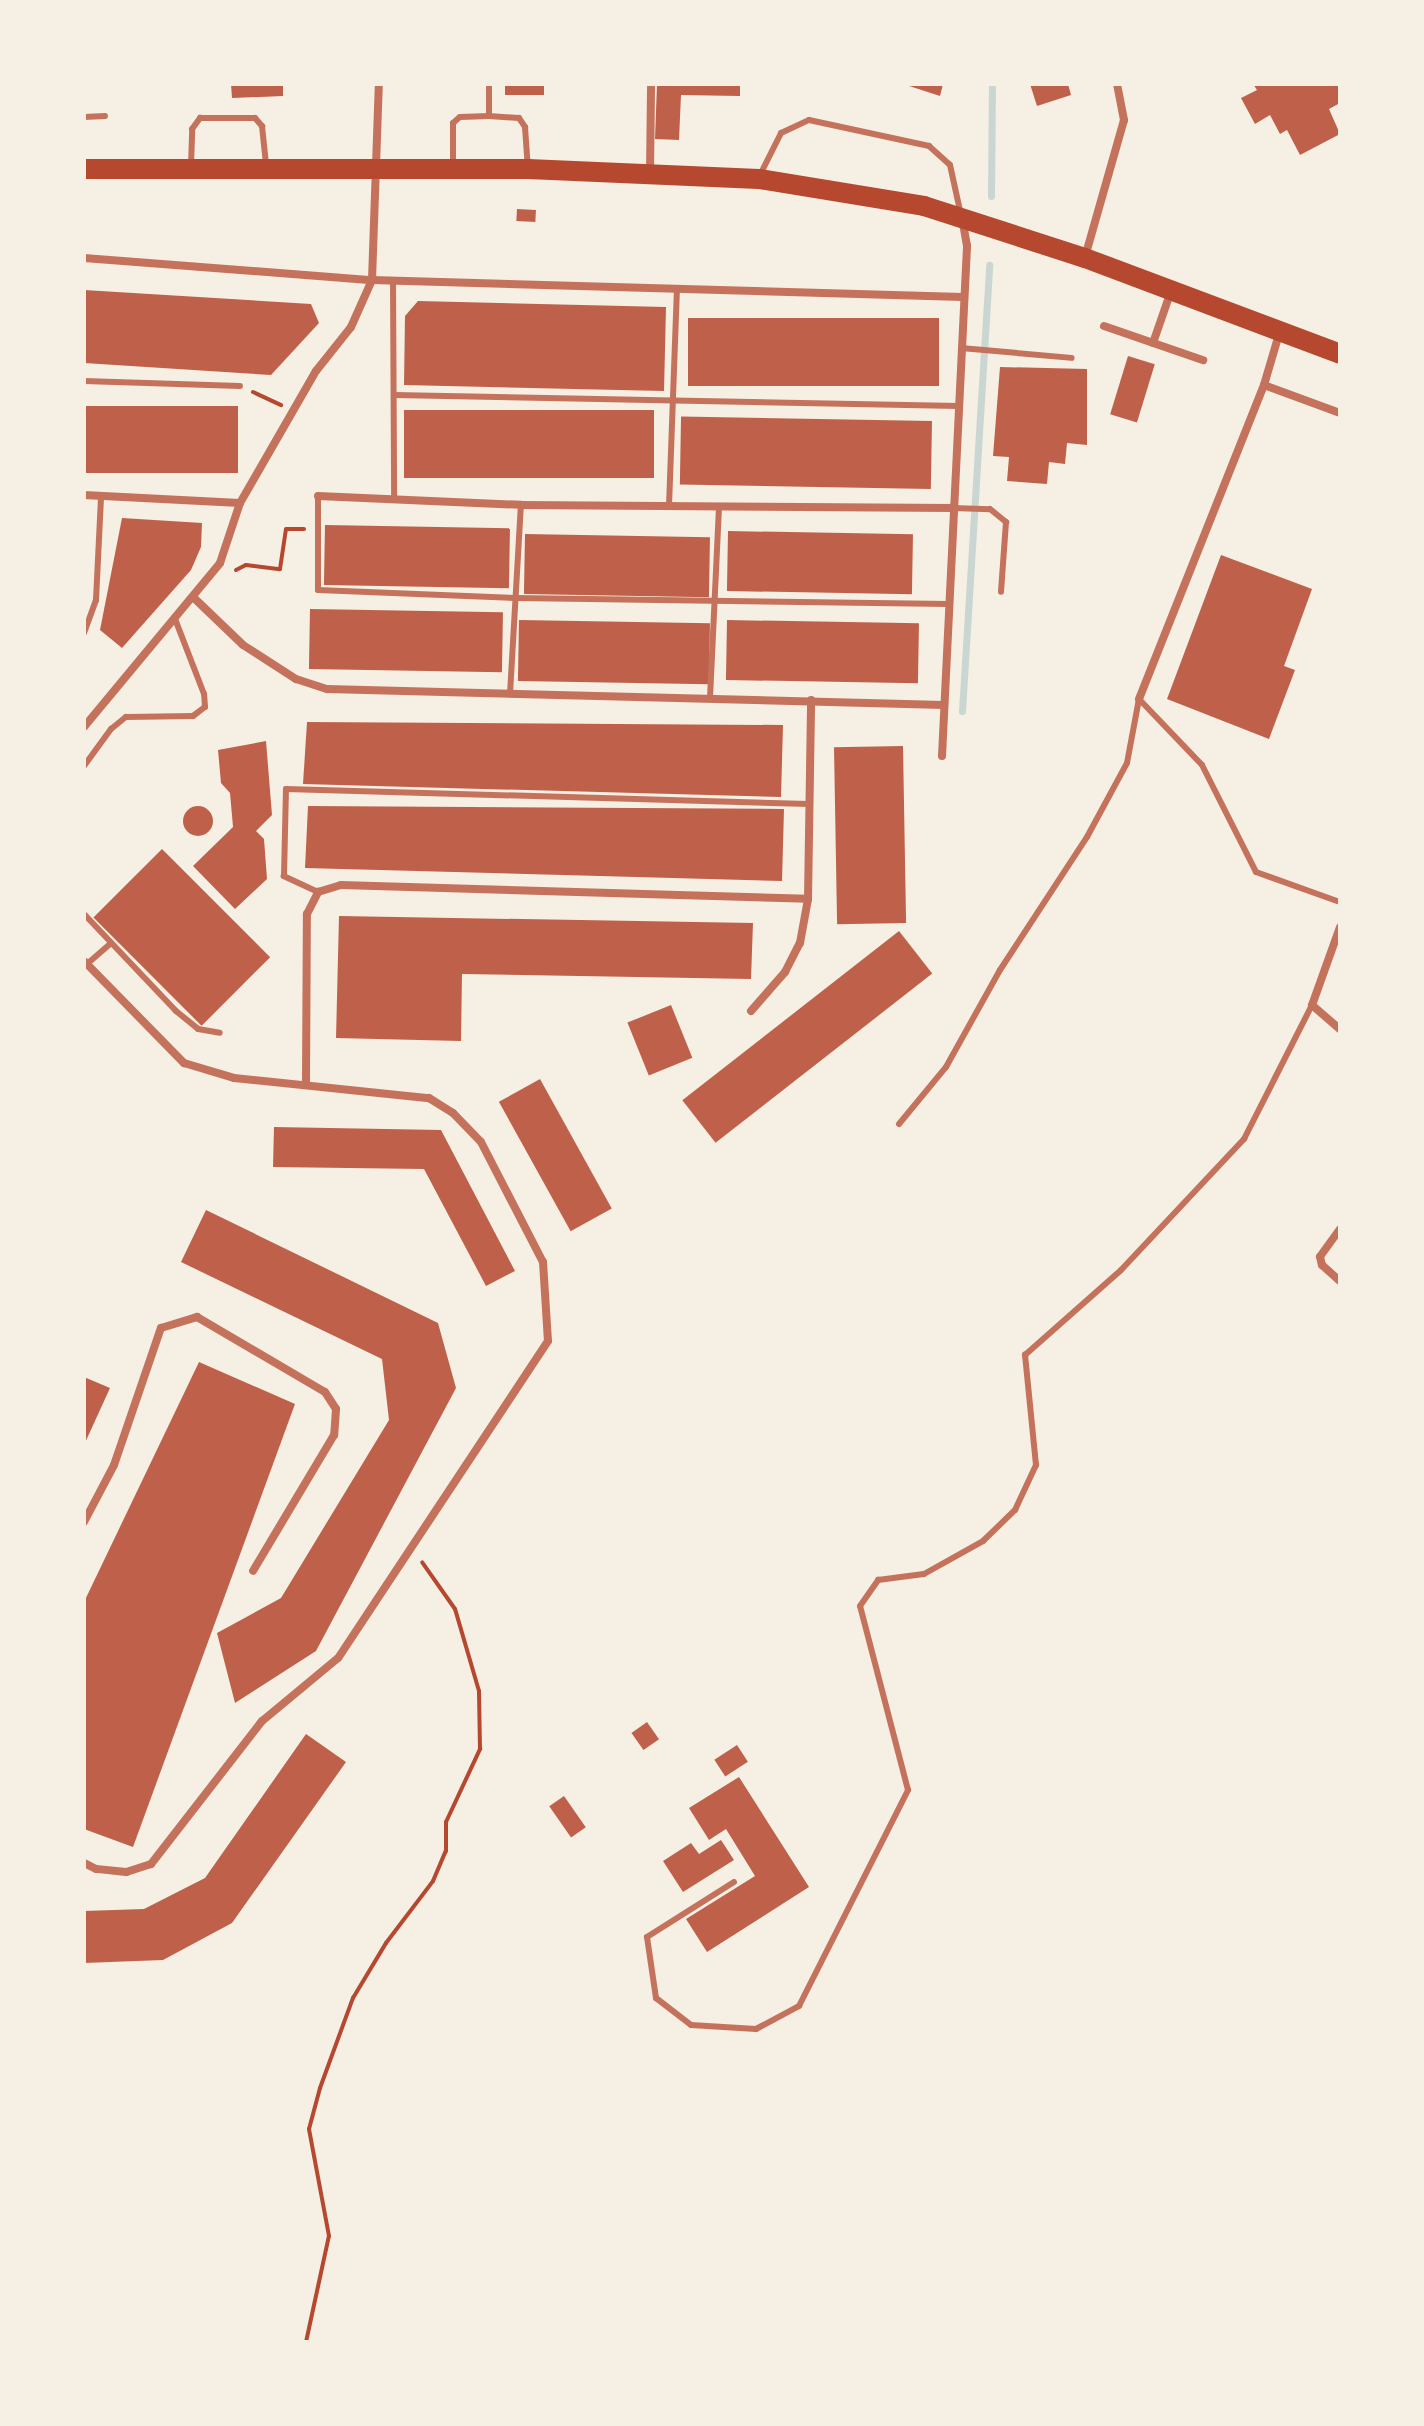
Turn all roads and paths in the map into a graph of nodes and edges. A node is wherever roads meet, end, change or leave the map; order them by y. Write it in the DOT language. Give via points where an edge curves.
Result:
graph roads {
  1 [pos="379,84"];
  2 [pos="489,84"];
  3 [pos="651,84"];
  4 [pos="1117,84"];
  5 [pos="105,116"];
  6 [pos="489,116"];
  7 [pos="84,117"];
  8 [pos="84,169"];
  9 [pos="190,169"];
  10 [pos="267,169"];
  11 [pos="528,169"];
  12 [pos="378,170"];
  13 [pos="454,170"];
  14 [pos="650,172"];
  15 [pos="759,179"];
  16 [pos="962,219"];
  17 [pos="84,258"];
  18 [pos="1085,258"];
  19 [pos="372,280"];
  20 [pos="393,280"];
  21 [pos="677,288"];
  22 [pos="1171,291"];
  23 [pos="963,297"];
  24 [pos="1104,326"];
  25 [pos="1280,331"];
  26 [pos="1153,343"];
  27 [pos="961,348"];
  28 [pos="1340,354"];
  29 [pos="1072,358"];
  30 [pos="1203,360"];
  31 [pos="84,381"];
  32 [pos="1264,385"];
  33 [pos="240,386"];
  34 [pos="394,395"];
  35 [pos="672,401"];
  36 [pos="959,406"];
  37 [pos="294,411"];
  38 [pos="1340,413"];
  39 [pos="84,495"];
  40 [pos="101,496"];
  41 [pos="318,496"];
  42 [pos="394,499"];
  43 [pos="240,503"];
  44 [pos="521,505"];
  45 [pos="669,506"];
  46 [pos="719,507"];
  47 [pos="953,508"];
  48 [pos="318,530"];
  49 [pos="220,563"];
  50 [pos="1001,592"];
  51 [pos="193,597"];
  52 [pos="516,598"];
  53 [pos="84,599"];
  54 [pos="96,600"];
  55 [pos="715,600"];
  56 [pos="949,604"];
  57 [pos="175,619"];
  58 [pos="84,633"];
  59 [pos="510,694"];
  60 [pos="710,698"];
  61 [pos="1139,699"];
  62 [pos="811,700"];
  63 [pos="944,705"];
  64 [pos="84,727"];
  65 [pos="942,756"];
  66 [pos="84,766"];
  67 [pos="809,804"];
  68 [pos="318,892"];
  69 [pos="808,899"];
  70 [pos="1340,902"];
  71 [pos="84,914"];
  72 [pos="1340,927"];
  73 [pos="111,943"];
  74 [pos="85,963"];
  75 [pos="1312,1005"];
  76 [pos="751,1011"];
  77 [pos="1340,1029"];
  78 [pos="220,1033"];
  79 [pos="306,1083"];
  80 [pos="899,1124"];
  81 [pos="1340,1229"];
  82 [pos="1340,1281"];
  83 [pos="84,1522"];
  84 [pos="412,1547"];
  85 [pos="253,1571"];
  86 [pos="84,1863"];
  87 [pos="734,1882"];
  88 [pos="306,2342"];
  1 -- 12 [label="street"];
  2 -- 6 [label="lane"];
  3 -- 14 [label="street"];
  4 -- 18 [label="street" via="1124,120"];
  5 -- 7 [label="lane"];
  6 -- 11 [label="lane" via="519,118 525,127"];
  6 -- 13 [label="lane" via="460,117 453,123"];
  8 -- 9 [label="main road"];
  9 -- 10 [label="main road"];
  9 -- 10 [label="lane" via="200,118 255,118 262,126"];
  10 -- 12 [label="main road"];
  11 -- 13 [label="main road"];
  11 -- 14 [label="main road"];
  12 -- 13 [label="main road"];
  12 -- 19 [label="street"];
  14 -- 15 [label="main road"];
  15 -- 16 [label="main road" via="924,206"];
  15 -- 16 [label="lane" via="781,133 809,120 929,146 950,165"];
  16 -- 18 [label="main road"];
  16 -- 23 [label="street" via="967,246"];
  17 -- 19 [label="street"];
  18 -- 22 [label="main road"];
  19 -- 20 [label="street"];
  19 -- 37 [label="street" via="351,327 316,371"];
  20 -- 21 [label="street"];
  20 -- 34 [label="lane"];
  21 -- 23 [label="street"];
  21 -- 35 [label="lane"];
  22 -- 25 [label="main road"];
  22 -- 26 [label="street"];
  23 -- 27 [label="street"];
  24 -- 26 [label="street"];
  25 -- 28 [label="main road"];
  25 -- 32 [label="street"];
  26 -- 30 [label="street"];
  27 -- 29 [label="lane"];
  27 -- 36 [label="street"];
  31 -- 33 [label="lane"];
  32 -- 38 [label="street"];
  32 -- 61 [label="street"];
  33 -- 37 [label="path"];
  34 -- 35 [label="lane"];
  34 -- 42 [label="lane"];
  35 -- 36 [label="lane"];
  35 -- 45 [label="lane"];
  36 -- 47 [label="street"];
  37 -- 43 [label="street"];
  39 -- 40 [label="street"];
  40 -- 43 [label="street"];
  40 -- 54 [label="lane"];
  41 -- 42 [label="street"];
  41 -- 48 [label="lane"];
  42 -- 44 [label="street"];
  43 -- 49 [label="street"];
  44 -- 45 [label="street"];
  44 -- 52 [label="lane"];
  45 -- 46 [label="street"];
  46 -- 47 [label="street"];
  46 -- 55 [label="lane"];
  47 -- 50 [label="lane" via="990,509 1006,522"];
  47 -- 56 [label="street"];
  48 -- 49 [label="path" via="286,529 280,569 246,565 226,574"];
  48 -- 52 [label="lane" via="318,590"];
  49 -- 51 [label="street"];
  51 -- 57 [label="street"];
  51 -- 59 [label="street" via="243,645 296,679 327,689"];
  52 -- 55 [label="lane"];
  52 -- 59 [label="lane"];
  53 -- 54 [label="lane"];
  54 -- 58 [label="lane"];
  55 -- 56 [label="lane"];
  55 -- 60 [label="lane"];
  56 -- 63 [label="street"];
  57 -- 64 [label="street"];
  57 -- 66 [label="lane" via="205,707 193,716 126,717"];
  59 -- 60 [label="street"];
  60 -- 62 [label="street"];
  61 -- 70 [label="lane" via="1202,765 1256,872"];
  61 -- 80 [label="lane" via="1127,763 1087,837 1000,970 946,1067"];
  62 -- 63 [label="street"];
  62 -- 67 [label="street"];
  63 -- 65 [label="street"];
  67 -- 68 [label="lane" via="286,789 284,876"];
  67 -- 69 [label="street"];
  68 -- 69 [label="street" via="341,885"];
  68 -- 79 [label="street" via="307,914"];
  69 -- 76 [label="street" via="800,943 785,972"];
  71 -- 73 [label="lane"];
  72 -- 75 [label="street"];
  73 -- 74 [label="lane"];
  73 -- 78 [label="lane" via="198,1029"];
  74 -- 79 [label="street" via="184,1063 234,1078"];
  75 -- 77 [label="street"];
  75 -- 87 [label="lane" via="1244,1139 1121,1270 1025,1355 1036,1465 1015,1510 983,1541 924,1574 878,1580 860,1606 908,1790 799,2006 756,2029 691,2025 656,1998 647,1937"];
  79 -- 84 [label="street" via="429,1098 453,1113 481,1142 543,1262 548,1341"];
  81 -- 82 [label="street" via="1320,1257"];
  83 -- 85 [label="street" via="114,1465 161,1328 197,1317 325,1392 336,1409 334,1435"];
  84 -- 86 [label="street" via="338,1658 262,1721 151,1864 126,1872"];
  84 -- 88 [label="path" via="455,1609 479,1691 480,1749 446,1822 446,1851 433,1881 353,1998 320,2088 309,2129 329,2236"];
}
